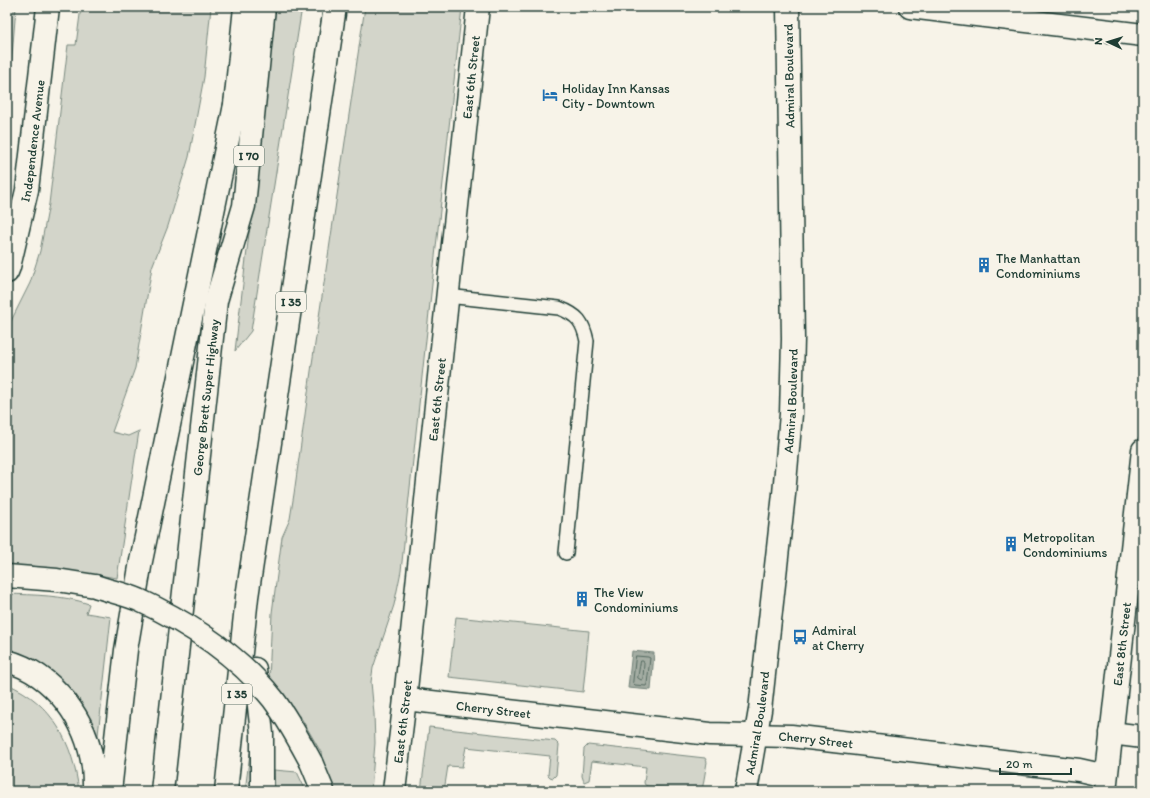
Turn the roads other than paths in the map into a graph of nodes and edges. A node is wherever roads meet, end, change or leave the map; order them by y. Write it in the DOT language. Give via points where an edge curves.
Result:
graph roads {
  1 [pos="48,7"];
  2 [pos="245,7"];
  3 [pos="264,7"];
  4 [pos="335,7"];
  5 [pos="478,7"];
  6 [pos="788,7"];
  7 [pos="910,7"];
  8 [pos="1143,35"];
  9 [pos="236,100"];
  10 [pos="7,272"];
  11 [pos="447,296"];
  12 [pos="216,301"];
  13 [pos="1143,450"];
  14 [pos="1138,533"];
  15 [pos="566,553"];
  16 [pos="7,576"];
  17 [pos="247,597"];
  18 [pos="7,661"];
  19 [pos="405,699"];
  20 [pos="1111,733"];
  21 [pos="756,735"];
  22 [pos="1143,736"];
  23 [pos="1106,783"];
  24 [pos="94,791"];
  25 [pos="110,791"];
  26 [pos="162,791"];
  27 [pos="226,791"];
  28 [pos="262,791"];
  29 [pos="323,791"];
  30 [pos="394,791"];
  31 [pos="746,791"];
  1 -- 10 [label="main road, Independence Avenue" via="27,190"];
  2 -- 9 [label="main road"];
  3 -- 12 [label="main road, George Brett Super Highway / I 70" via="244,206"];
  4 -- 17 [label="main road, I 35"];
  5 -- 11 [label="main road, East 6th Street"];
  6 -- 21 [label="main road, Admiral Boulevard" via="794,339 791,414"];
  7 -- 8 [label="main road"];
  9 -- 12 [label="main road"];
  9 -- 25 [label="main road" via="141,561 126,650"];
  11 -- 15 [label="lane" via="559,308 570,312 584,328 587,341"];
  11 -- 19 [label="main road, East 6th Street"];
  12 -- 26 [label="main road, George Brett Super Highway"];
  13 -- 14 [label="main road, East 8th Street"];
  14 -- 20 [label="main road, East 8th Street"];
  16 -- 29 [label="main road, bridge" via="95,586 137,600 172,617 212,642 246,669 273,699 293,728"];
  17 -- 27 [label="main road, I 35"];
  17 -- 28 [label="main road" via="262,734"];
  18 -- 24 [label="main road" via="33,673 48,684 73,711 85,734 90,753"];
  19 -- 21 [label="main road, Cherry Street" via="710,734"];
  19 -- 30 [label="main road, East 6th Street"];
  20 -- 22 [label="main road"];
  20 -- 23 [label="main road, East 8th Street"];
  21 -- 23 [label="main road, Cherry Street" via="791,736 1079,770"];
  21 -- 31 [label="main road, Admiral Boulevard"];
}
